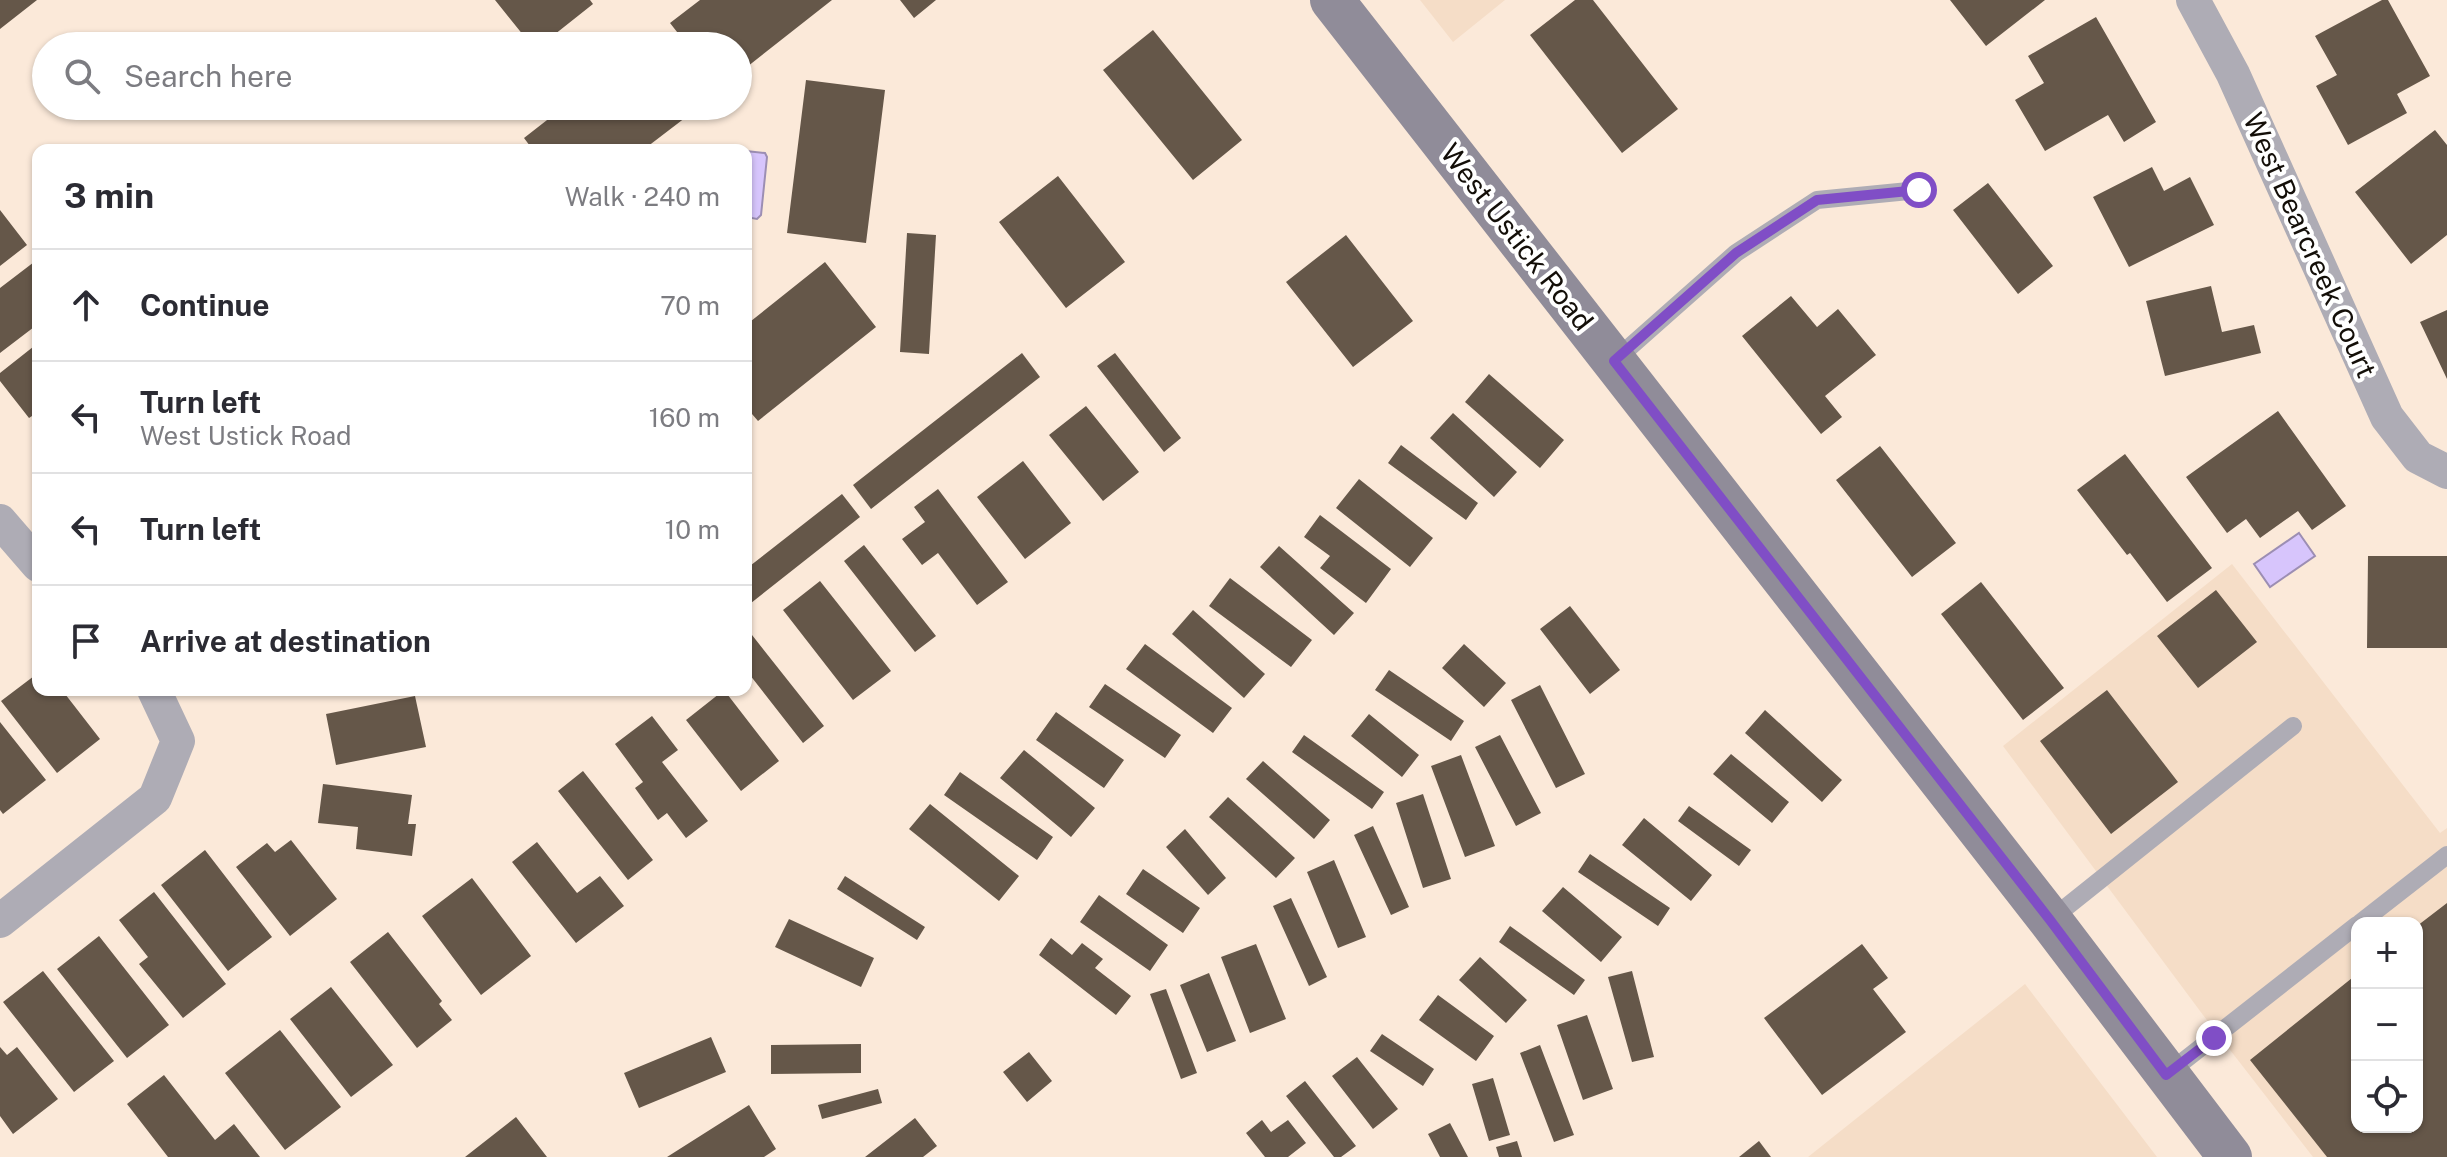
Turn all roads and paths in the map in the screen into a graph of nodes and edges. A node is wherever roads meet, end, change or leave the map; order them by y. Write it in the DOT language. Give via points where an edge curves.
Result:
graph roads {
  1 [pos="1332,0"];
  2 [pos="2193,0"];
  3 [pos="1919,190"];
  4 [pos="1614,361"];
  5 [pos="2447,472"];
  6 [pos="0,521"];
  7 [pos="32,558"];
  8 [pos="157,696"];
  9 [pos="2293,726"];
  10 [pos="2447,855"];
  11 [pos="2368,917"];
  12 [pos="2050,920"];
  13 [pos="0,921"];
  14 [pos="2351,930"];
  15 [pos="2166,1075"];
  16 [pos="2230,1157"];
  1 -- 4 [label="main road, West Ustick Road"];
  2 -- 5 [label="street, West Bearcreek Court" via="2233,74 2387,417 2418,457"];
  3 -- 4 [label="lane" via="1817,200 1736,253"];
  4 -- 12 [label="main road, West Ustick Road"];
  6 -- 7 [label="street"];
  8 -- 13 [label="street" via="178,741 155,798"];
  9 -- 12 [label="lane"];
  10 -- 11 [label="lane"];
  12 -- 15 [label="main road, West Ustick Road"];
  14 -- 15 [label="lane"];
  15 -- 16 [label="main road, West Ustick Road"];
}
